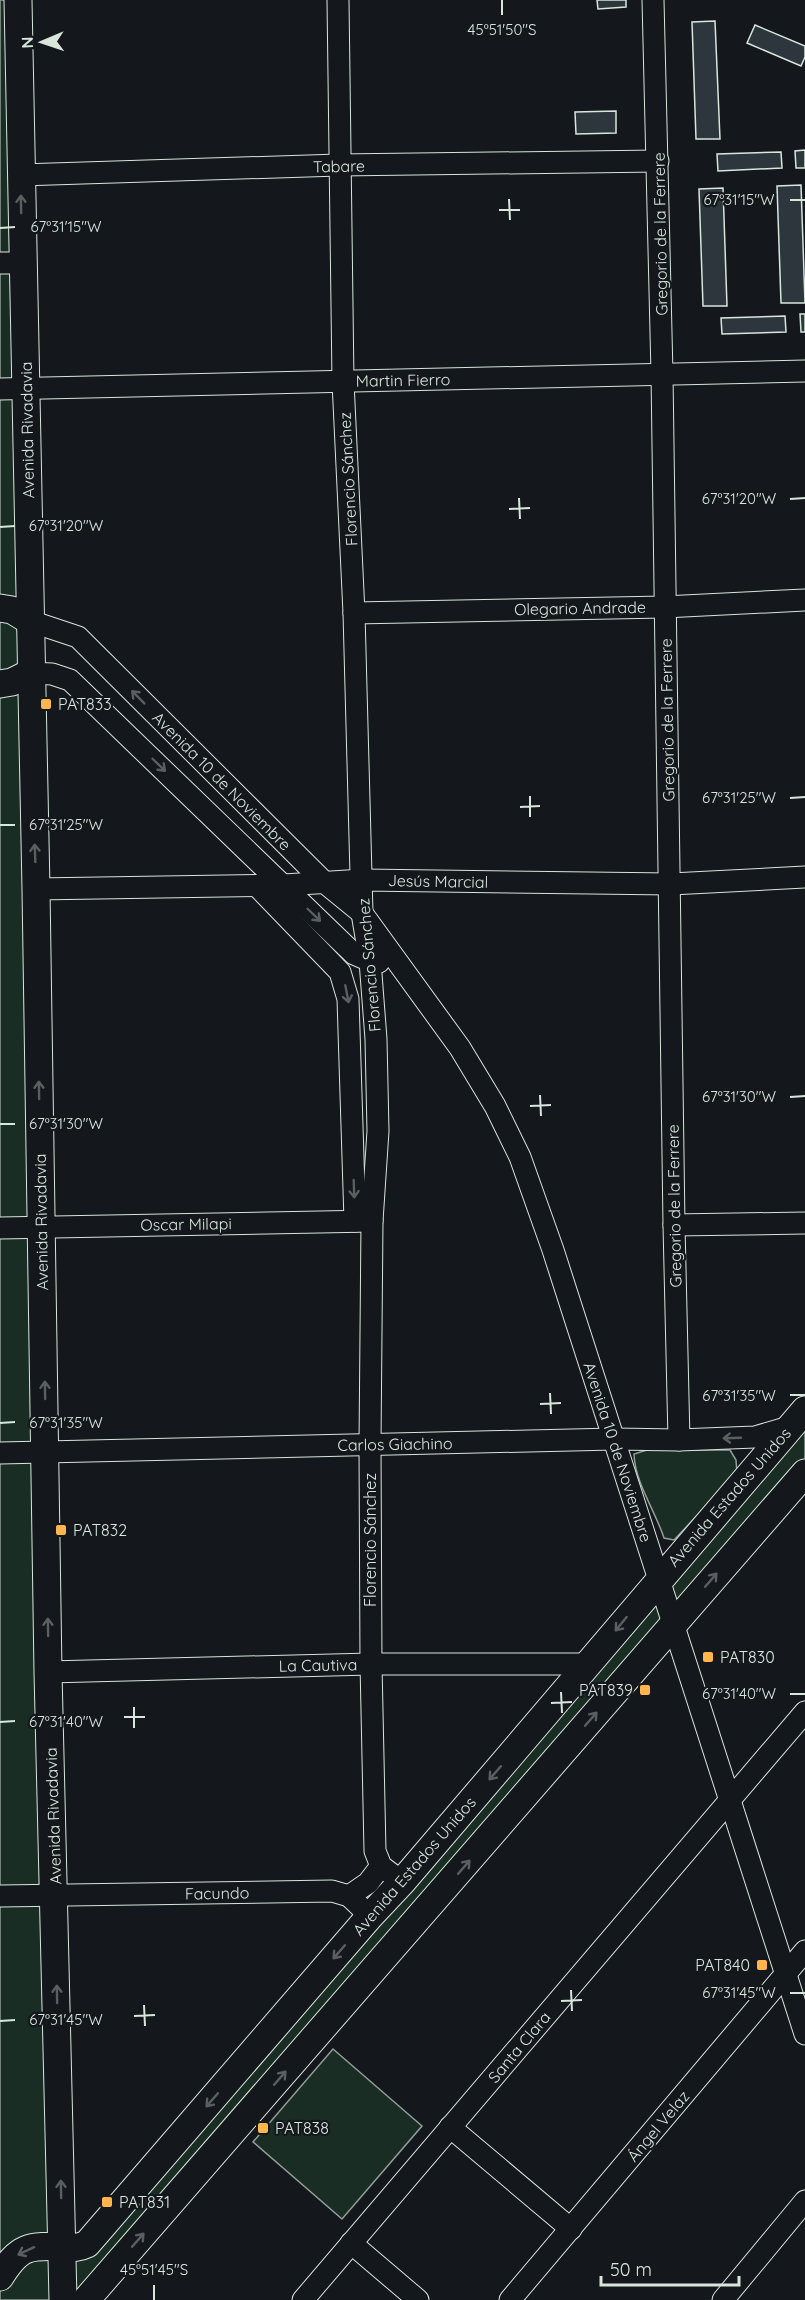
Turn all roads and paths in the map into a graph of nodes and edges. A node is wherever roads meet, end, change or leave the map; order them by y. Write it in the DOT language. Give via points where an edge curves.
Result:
graph roads {
  1 [pos="18,0"];
  2 [pos="338,0"];
  3 [pos="653,0"];
  4 [pos="9,40"];
  5 [pos="658,161"];
  6 [pos="339,165"];
  7 [pos="21,175"];
  8 [pos="11,263"];
  9 [pos="805,371"];
  10 [pos="662,374"];
  11 [pos="343,382"];
  12 [pos="13,389"];
  13 [pos="805,600"];
  14 [pos="664,607"];
  15 [pos="0,608"];
  16 [pos="354,613"];
  17 [pos="30,621"];
  18 [pos="30,673"];
  19 [pos="0,684"];
  20 [pos="805,876"];
  21 [pos="363,880"];
  22 [pos="324,882"];
  23 [pos="671,884"];
  24 [pos="284,885"];
  25 [pos="258,886"];
  26 [pos="36,890"];
  27 [pos="362,913"];
  28 [pos="370,961"];
  29 [pos="397,964"];
  30 [pos="364,1221"];
  31 [pos="805,1223"];
  32 [pos="674,1225"];
  33 [pos="41,1227"];
  34 [pos="0,1228"];
  35 [pos="797,1418"];
  36 [pos="614,1439"];
  37 [pos="679,1440"];
  38 [pos="370,1444"];
  39 [pos="0,1453"];
  40 [pos="46,1453"];
  41 [pos="805,1473"];
  42 [pos="658,1579"];
  43 [pos="673,1624"];
  44 [pos="371,1664"];
  45 [pos="589,1664"];
  46 [pos="48,1672"];
  47 [pos="805,1712"];
  48 [pos="729,1799"];
  49 [pos="391,1874"];
  50 [pos="55,1895"];
  51 [pos="0,1896"];
  52 [pos="349,1896"];
  53 [pos="431,1904"];
  54 [pos="370,1916"];
  55 [pos="399,1942"];
  56 [pos="805,1951"];
  57 [pos="785,1974"];
  58 [pos="805,2034"];
  59 [pos="450,2127"];
  60 [pos="805,2201"];
  61 [pos="571,2229"];
  62 [pos="351,2242"];
  63 [pos="62,2247"];
  64 [pos="0,2277"];
  65 [pos="63,2300"];
  66 [pos="86,2300"];
  67 [pos="303,2300"];
  68 [pos="418,2300"];
  69 [pos="510,2300"];
  70 [pos="723,2300"];
  1 -- 4 [label="main road, Avenida Rivadavia"];
  2 -- 6 [label="street, Florencio Sánchez"];
  3 -- 5 [label="street, Gregorio de la Ferrere"];
  4 -- 7 [label="main road, Avenida Rivadavia"];
  5 -- 6 [label="street, Tabare"];
  5 -- 10 [label="street, Gregorio de la Ferrere"];
  6 -- 7 [label="street, Tabare"];
  6 -- 11 [label="street, Florencio Sánchez"];
  8 -- 7 [label="main road, Avenida Rivadavia, one-way"];
  8 -- 12 [label="main road, Avenida Rivadavia"];
  9 -- 10 [label="street, Martin Fierro"];
  10 -- 11 [label="street, Martin Fierro"];
  10 -- 14 [label="street, Gregorio de la Ferrere"];
  11 -- 12 [label="street, Martin Fierro"];
  11 -- 16 [label="street, Florencio Sánchez"];
  12 -- 17 [label="main road, Avenida Rivadavia"];
  13 -- 14 [label="street, Olegario Andrade"];
  14 -- 16 [label="street, Olegario Andrade"];
  14 -- 23 [label="street, Gregorio de la Ferrere"];
  15 -- 17 [label="main road"];
  16 -- 21 [label="street, Florencio Sánchez"];
  17 -- 18 [label="main road, Avenida Rivadavia"];
  22 -- 17 [label="street, Avenida 10 de Noviembre, one-way" via="78,637"];
  18 -- 19 [label="main road"];
  18 -- 24 [label="street, Avenida 10 de Noviembre, one-way" via="70,680"];
  26 -- 18 [label="main road, Avenida Rivadavia, one-way"];
  20 -- 23 [label="street, Jesús Marcial"];
  21 -- 22 [label="street, Jesús Marcial"];
  21 -- 23 [label="street, Jesús Marcial"];
  21 -- 27 [label="street, Florencio Sánchez"];
  22 -- 24 [label="street, Jesús Marcial"];
  22 -- 27 [label="street, Avenida 10 de Noviembre"];
  23 -- 32 [label="street, Gregorio de la Ferrere"];
  24 -- 25 [label="street, Jesús Marcial"];
  24 -- 28 [label="street, Avenida 10 de Noviembre, one-way" via="354,954"];
  25 -- 26 [label="street, Jesús Marcial"];
  25 -- 30 [label="street, one-way" via="340,972 344,982"];
  33 -- 26 [label="main road, Avenida Rivadavia, one-way"];
  27 -- 28 [label="street, Florencio Sánchez"];
  27 -- 29 [label="street, Avenida 10 de Noviembre"];
  28 -- 29 [label="street, Avenida 10 de Noviembre"];
  28 -- 30 [label="street, Florencio Sánchez" via="378,1131"];
  29 -- 36 [label="street, Avenida 10 de Noviembre" via="460,1048 520,1157"];
  30 -- 33 [label="street, Oscar Milapi"];
  30 -- 38 [label="street, Florencio Sánchez"];
  31 -- 32 [label="street"];
  32 -- 37 [label="street, Gregorio de la Ferrere"];
  33 -- 34 [label="street, Oscar Milapi"];
  40 -- 33 [label="main road, Avenida Rivadavia, one-way"];
  35 -- 37 [label="street, Carlos Giachino, one-way" via="755,1437"];
  35 -- 42 [label="main road, Avenida Estados Unidos"];
  36 -- 37 [label="street, Carlos Giachino"];
  36 -- 38 [label="street, Carlos Giachino"];
  36 -- 42 [label="street, Avenida 10 de Noviembre"];
  38 -- 40 [label="street, Carlos Giachino"];
  38 -- 44 [label="street, Florencio Sánchez"];
  39 -- 40 [label="street, Carlos Giachino"];
  46 -- 40 [label="main road, Avenida Rivadavia, one-way"];
  43 -- 41 [label="main road, one-way"];
  42 -- 43 [label="street, Avenida 10 de Noviembre"];
  42 -- 45 [label="main road, Avenida Estados Unidos, one-way"];
  43 -- 48 [label="street, Avenida 10 de Noviembre"];
  53 -- 43 [label="main road, one-way"];
  44 -- 45 [label="street, La Cautiva"];
  44 -- 46 [label="street, La Cautiva"];
  44 -- 49 [label="street, Florencio Sánchez" via="375,1851"];
  45 -- 49 [label="main road, Avenida Estados Unidos, one-way"];
  46 -- 50 [label="main road, Avenida Rivadavia"];
  47 -- 48 [label="street, Santa Clara"];
  48 -- 57 [label="street, Avenida 10 de Noviembre"];
  48 -- 59 [label="street, Santa Clara"];
  49 -- 52 [label="street"];
  49 -- 53 [label="main road"];
  49 -- 54 [label="main road, Avenida Estados Unidos"];
  50 -- 51 [label="street, Facundo"];
  50 -- 52 [label="street, Facundo" via="332,1891"];
  63 -- 50 [label="main road, Avenida Rivadavia, one-way"];
  52 -- 54 [label="street"];
  53 -- 55 [label="main road"];
  54 -- 55 [label="main road"];
  54 -- 63 [label="main road, Avenida Estados Unidos, one-way" via="87,2244 79,2248"];
  66 -- 55 [label="main road, one-way"];
  56 -- 57 [label="street, Ángel Velaz"];
  57 -- 58 [label="street, Avenida 10 de Noviembre"];
  57 -- 61 [label="street, Ángel Velaz"];
  59 -- 61 [label="street"];
  59 -- 62 [label="street, Santa Clara"];
  60 -- 70 [label="street"];
  61 -- 69 [label="street, Ángel Velaz"];
  62 -- 67 [label="street, Santa Clara"];
  62 -- 68 [label="street"];
  63 -- 64 [label="main road, Avenida Estados Unidos, one-way" via="41,2245 26,2249 11,2259"];
  63 -- 65 [label="main road, Avenida Rivadavia"];
}
